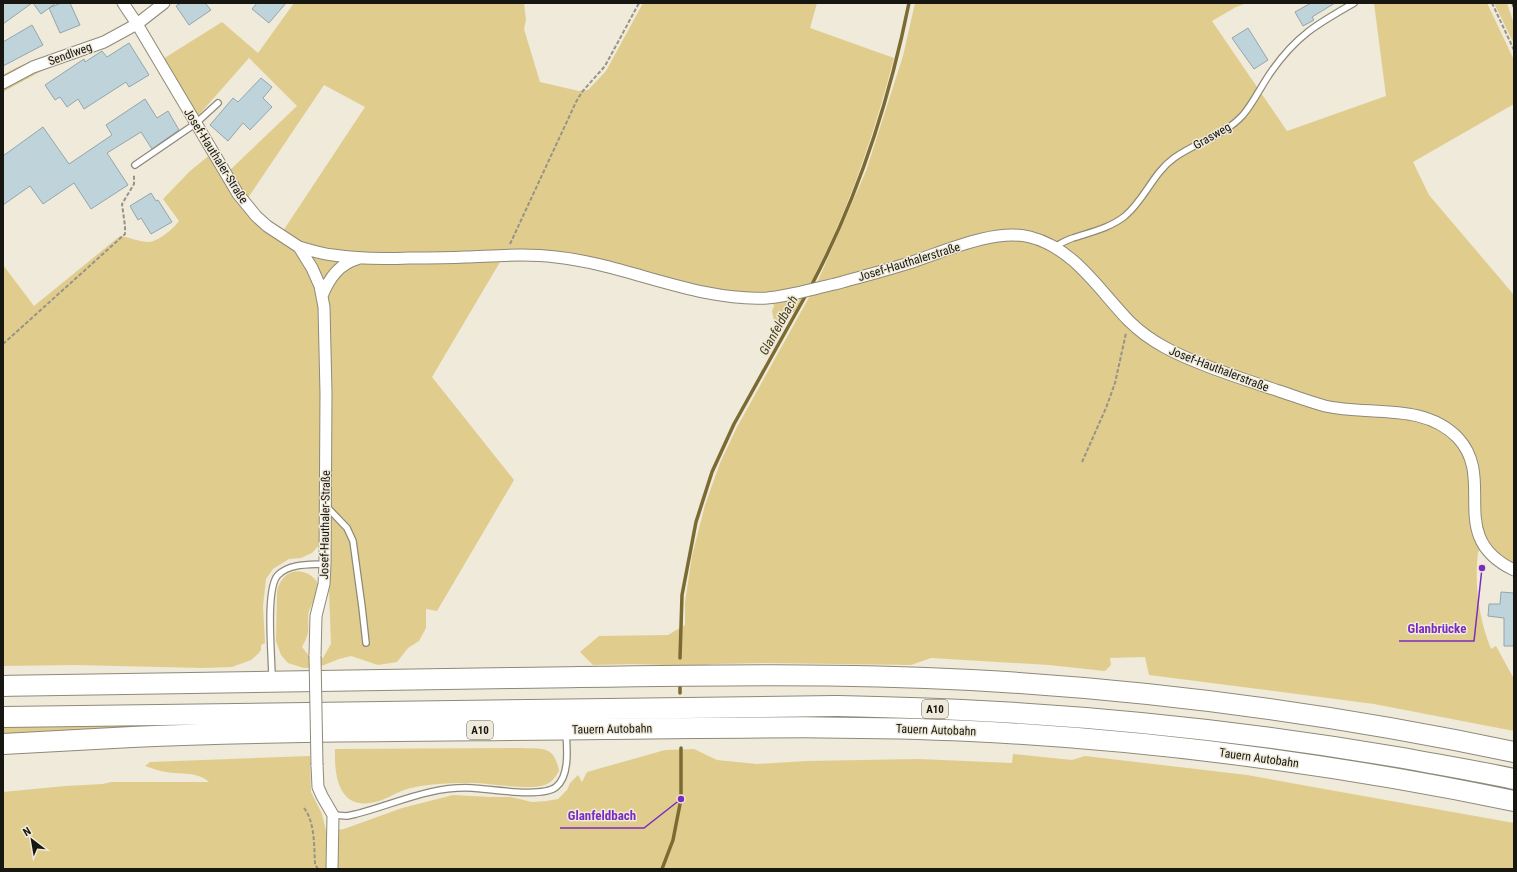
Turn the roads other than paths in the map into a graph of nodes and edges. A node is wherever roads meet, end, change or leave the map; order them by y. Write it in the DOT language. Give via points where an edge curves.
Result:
graph roads {
  1 [pos="123,3"];
  2 [pos="164,3"];
  3 [pos="1354,3"];
  4 [pos="137,24"];
  5 [pos="3,83"];
  6 [pos="218,103"];
  7 [pos="195,124"];
  8 [pos="135,165"];
  9 [pos="299,246"];
  10 [pos="1053,247"];
  11 [pos="359,258"];
  12 [pos="322,296"];
  13 [pos="326,505"];
  14 [pos="325,564"];
  15 [pos="1514,570"];
  16 [pos="366,643"];
  17 [pos="272,682"];
  18 [pos="3,686"];
  19 [pos="3,717"];
  20 [pos="566,730"];
  21 [pos="3,744"];
  22 [pos="1514,752"];
  23 [pos="1514,779"];
  24 [pos="1514,801"];
  25 [pos="333,815"];
  26 [pos="332,869"];
  1 -- 4 [label="street, Josef-Hauthaler-Straße"];
  2 -- 4 [label="street, Sendlweg"];
  3 -- 10 [label="lane, Grasweg" via="1297,40 1271,72 1244,114 1224,130 1172,159 1125,216 1102,229 1071,238"];
  4 -- 5 [label="street, Sendlweg" via="104,42 33,67"];
  4 -- 7 [label="street, Josef-Hauthaler-Straße"];
  6 -- 7 [label="lane"];
  7 -- 8 [label="lane"];
  7 -- 9 [label="street, Josef-Hauthaler-Straße" via="247,206 267,226"];
  9 -- 11 [label="street, Josef-Hauthalerstraße" via="331,255"];
  9 -- 12 [label="street, Josef-Hauthaler-Straße" via="312,268"];
  10 -- 11 [label="street, Josef-Hauthalerstraße" via="1031,237 998,236 819,288 765,298 733,297 690,289 573,259 505,255 462,258"];
  10 -- 15 [label="street, Josef-Hauthalerstraße" via="1084,270 1130,321 1156,343 1172,351 1208,367 1324,406 1416,416 1440,424 1458,438 1472,462 1474,508 1480,539 1485,549 1501,564"];
  11 -- 12 [label="street" via="343,265 333,275"];
  12 -- 13 [label="street, Josef-Hauthaler-Straße" via="326,393"];
  13 -- 14 [label="street, Josef-Hauthaler-Straße"];
  13 -- 16 [label="lane" via="347,528 353,541"];
  14 -- 17 [label="lane" via="300,565 287,569 278,575 273,583 270,606"];
  14 -- 25 [label="street, Josef-Hauthaler-Straße, bridge" via="324,584 316,616 316,765 318,787"];
  17 -- 18 [label="highway"];
  17 -- 22 [label="highway" via="842,675 971,680 1100,689 1236,705 1358,722"];
  19 -- 23 [label="highway, A10" via="835,706 962,710 1090,718 1220,732 1350,749"];
  20 -- 21 [label="highway, Tauern Autobahn / A10" via="134,737"];
  20 -- 24 [label="highway, Tauern Autobahn / A10" via="847,727 1094,739 1218,752 1340,769"];
  20 -- 25 [label="lane" via="566,771 556,788 546,792 470,788 436,790 356,814"];
  25 -- 26 [label="street"];
}
